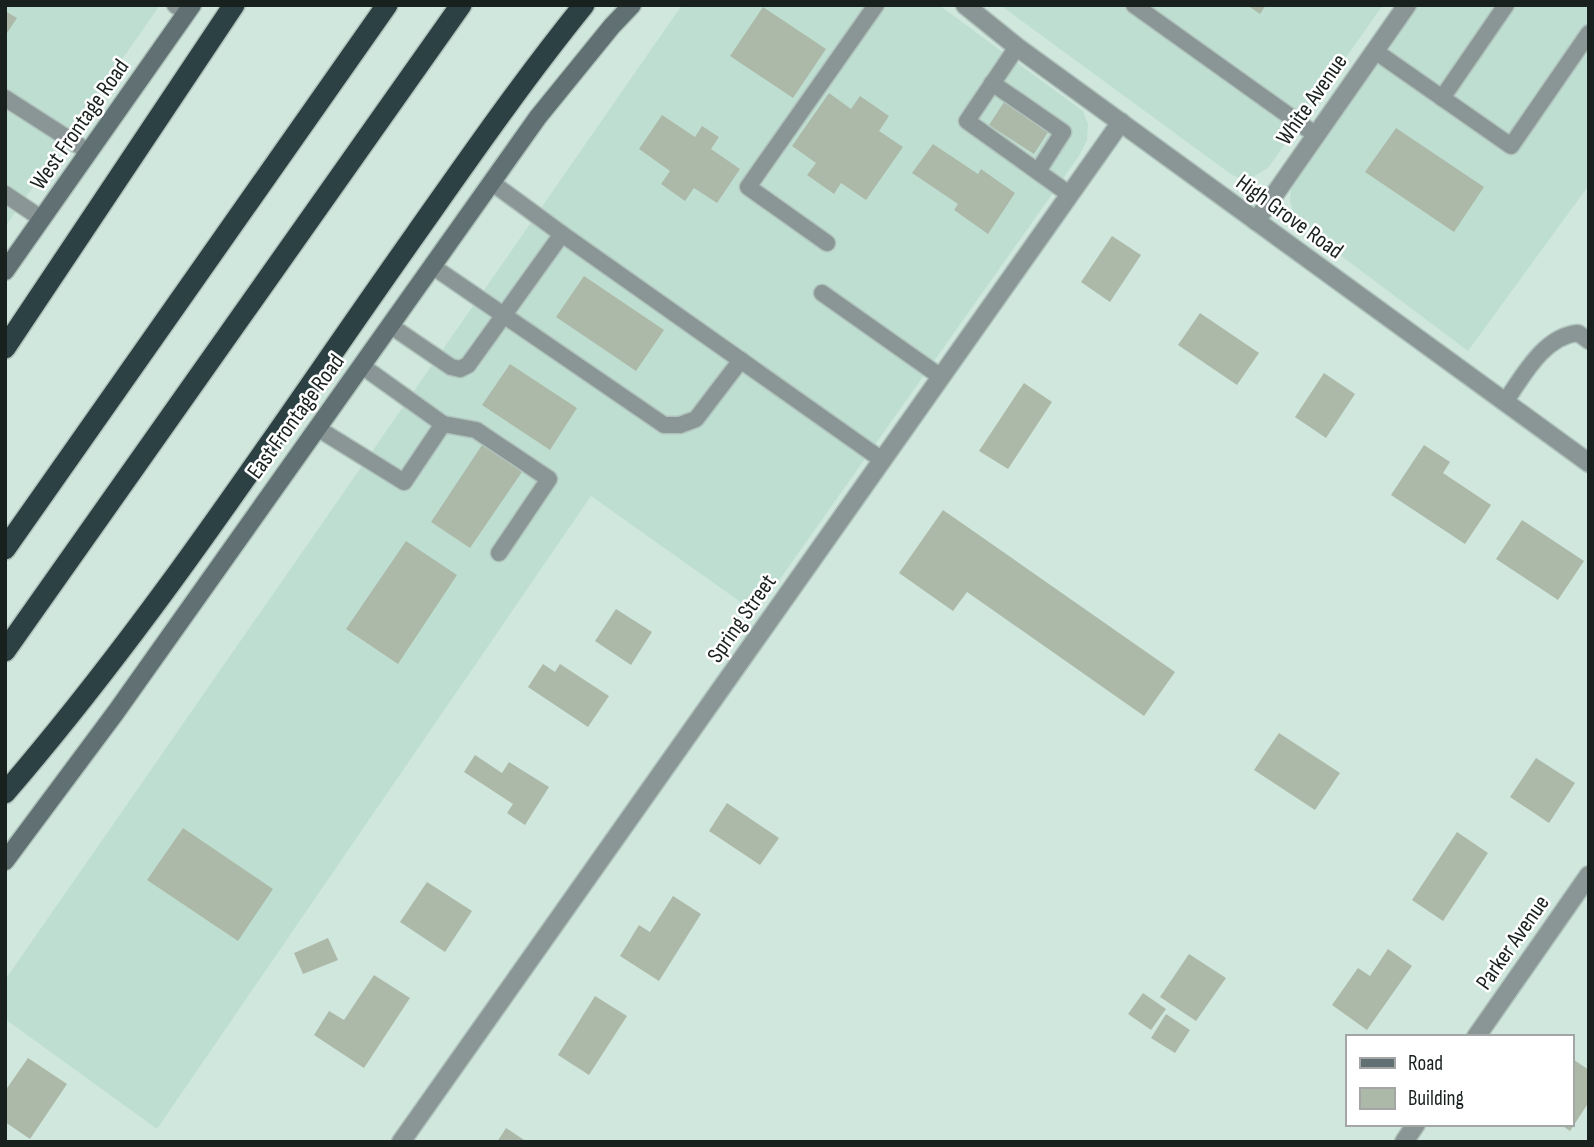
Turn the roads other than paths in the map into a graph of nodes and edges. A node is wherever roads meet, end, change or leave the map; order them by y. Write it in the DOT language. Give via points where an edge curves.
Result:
graph roads {
  1 [pos="234,5"];
  2 [pos="387,5"];
  3 [pos="461,5"];
  4 [pos="584,5"];
  5 [pos="632,5"];
  6 [pos="876,5"];
  7 [pos="965,5"];
  8 [pos="1134,5"];
  9 [pos="1407,5"];
  10 [pos="1506,5"];
  11 [pos="185,8"];
  12 [pos="1589,33"];
  13 [pos="1017,47"];
  14 [pos="1375,51"];
  15 [pos="992,83"];
  16 [pos="5,98"];
  17 [pos="1442,98"];
  18 [pos="1121,122"];
  19 [pos="1316,135"];
  20 [pos="89,152"];
  21 [pos="1038,172"];
  22 [pos="491,182"];
  23 [pos="5,194"];
  24 [pos="1069,194"];
  25 [pos="42,219"];
  26 [pos="1256,221"];
  27 [pos="562,234"];
  28 [pos="827,243"];
  29 [pos="432,266"];
  30 [pos="5,271"];
  31 [pos="821,293"];
  32 [pos="505,316"];
  33 [pos="391,326"];
  34 [pos="1589,341"];
  35 [pos="5,348"];
  36 [pos="741,360"];
  37 [pos="362,366"];
  38 [pos="940,377"];
  39 [pos="1505,402"];
  40 [pos="443,424"];
  41 [pos="317,428"];
  42 [pos="882,460"];
  43 [pos="1589,463"];
  44 [pos="5,549"];
  45 [pos="499,553"];
  46 [pos="5,651"];
  47 [pos="5,793"];
  48 [pos="5,861"];
  49 [pos="1589,875"];
  50 [pos="1477,1035"];
  51 [pos="1415,1126"];
  52 [pos="401,1142"];
  53 [pos="1404,1142"];
  1 -- 35 [label="highway"];
  2 -- 44 [label="highway"];
  3 -- 46 [label="highway"];
  4 -- 47 [label="highway" via="506,106 160,597"];
  5 -- 22 [label="street, East Frontage Road" via="538,117"];
  6 -- 28 [label="lane" via="748,187"];
  7 -- 13 [label="street, High Grove Road"];
  8 -- 19 [label="lane"];
  9 -- 14 [label="street, White Avenue"];
  10 -- 17 [label="lane"];
  11 -- 20 [label="street, West Frontage Road"];
  12 -- 17 [label="lane" via="1511,146"];
  13 -- 15 [label="lane"];
  13 -- 18 [label="street, High Grove Road"];
  14 -- 17 [label="lane"];
  14 -- 19 [label="street, White Avenue"];
  15 -- 21 [label="lane" via="967,121"];
  15 -- 21 [label="lane" via="1063,132"];
  16 -- 20 [label="lane"];
  18 -- 24 [label="street, Spring Street"];
  18 -- 26 [label="street, High Grove Road"];
  19 -- 26 [label="street, White Avenue"];
  20 -- 25 [label="street, West Frontage Road"];
  21 -- 24 [label="lane"];
  22 -- 27 [label="lane"];
  22 -- 29 [label="street, East Frontage Road"];
  23 -- 25 [label="lane"];
  24 -- 38 [label="street, Spring Street"];
  25 -- 30 [label="street, West Frontage Road"];
  26 -- 39 [label="street, High Grove Road"];
  27 -- 32 [label="lane"];
  27 -- 36 [label="lane"];
  29 -- 32 [label="lane"];
  29 -- 33 [label="street, East Frontage Road"];
  31 -- 38 [label="lane"];
  32 -- 33 [label="lane" via="468,365 460,369"];
  32 -- 36 [label="lane" via="664,425 696,419"];
  33 -- 37 [label="street, East Frontage Road"];
  34 -- 39 [label="lane" via="1578,333 1565,334 1535,360"];
  36 -- 42 [label="lane"];
  37 -- 40 [label="lane"];
  37 -- 41 [label="street, East Frontage Road"];
  38 -- 42 [label="street, Spring Street"];
  39 -- 43 [label="street, High Grove Road"];
  40 -- 41 [label="lane" via="404,482"];
  40 -- 45 [label="lane" via="476,430 549,479"];
  41 -- 48 [label="street, East Frontage Road"];
  42 -- 52 [label="street, Spring Street"];
  49 -- 50 [label="street, Parker Avenue"];
  51 -- 53 [label="street"];
}
